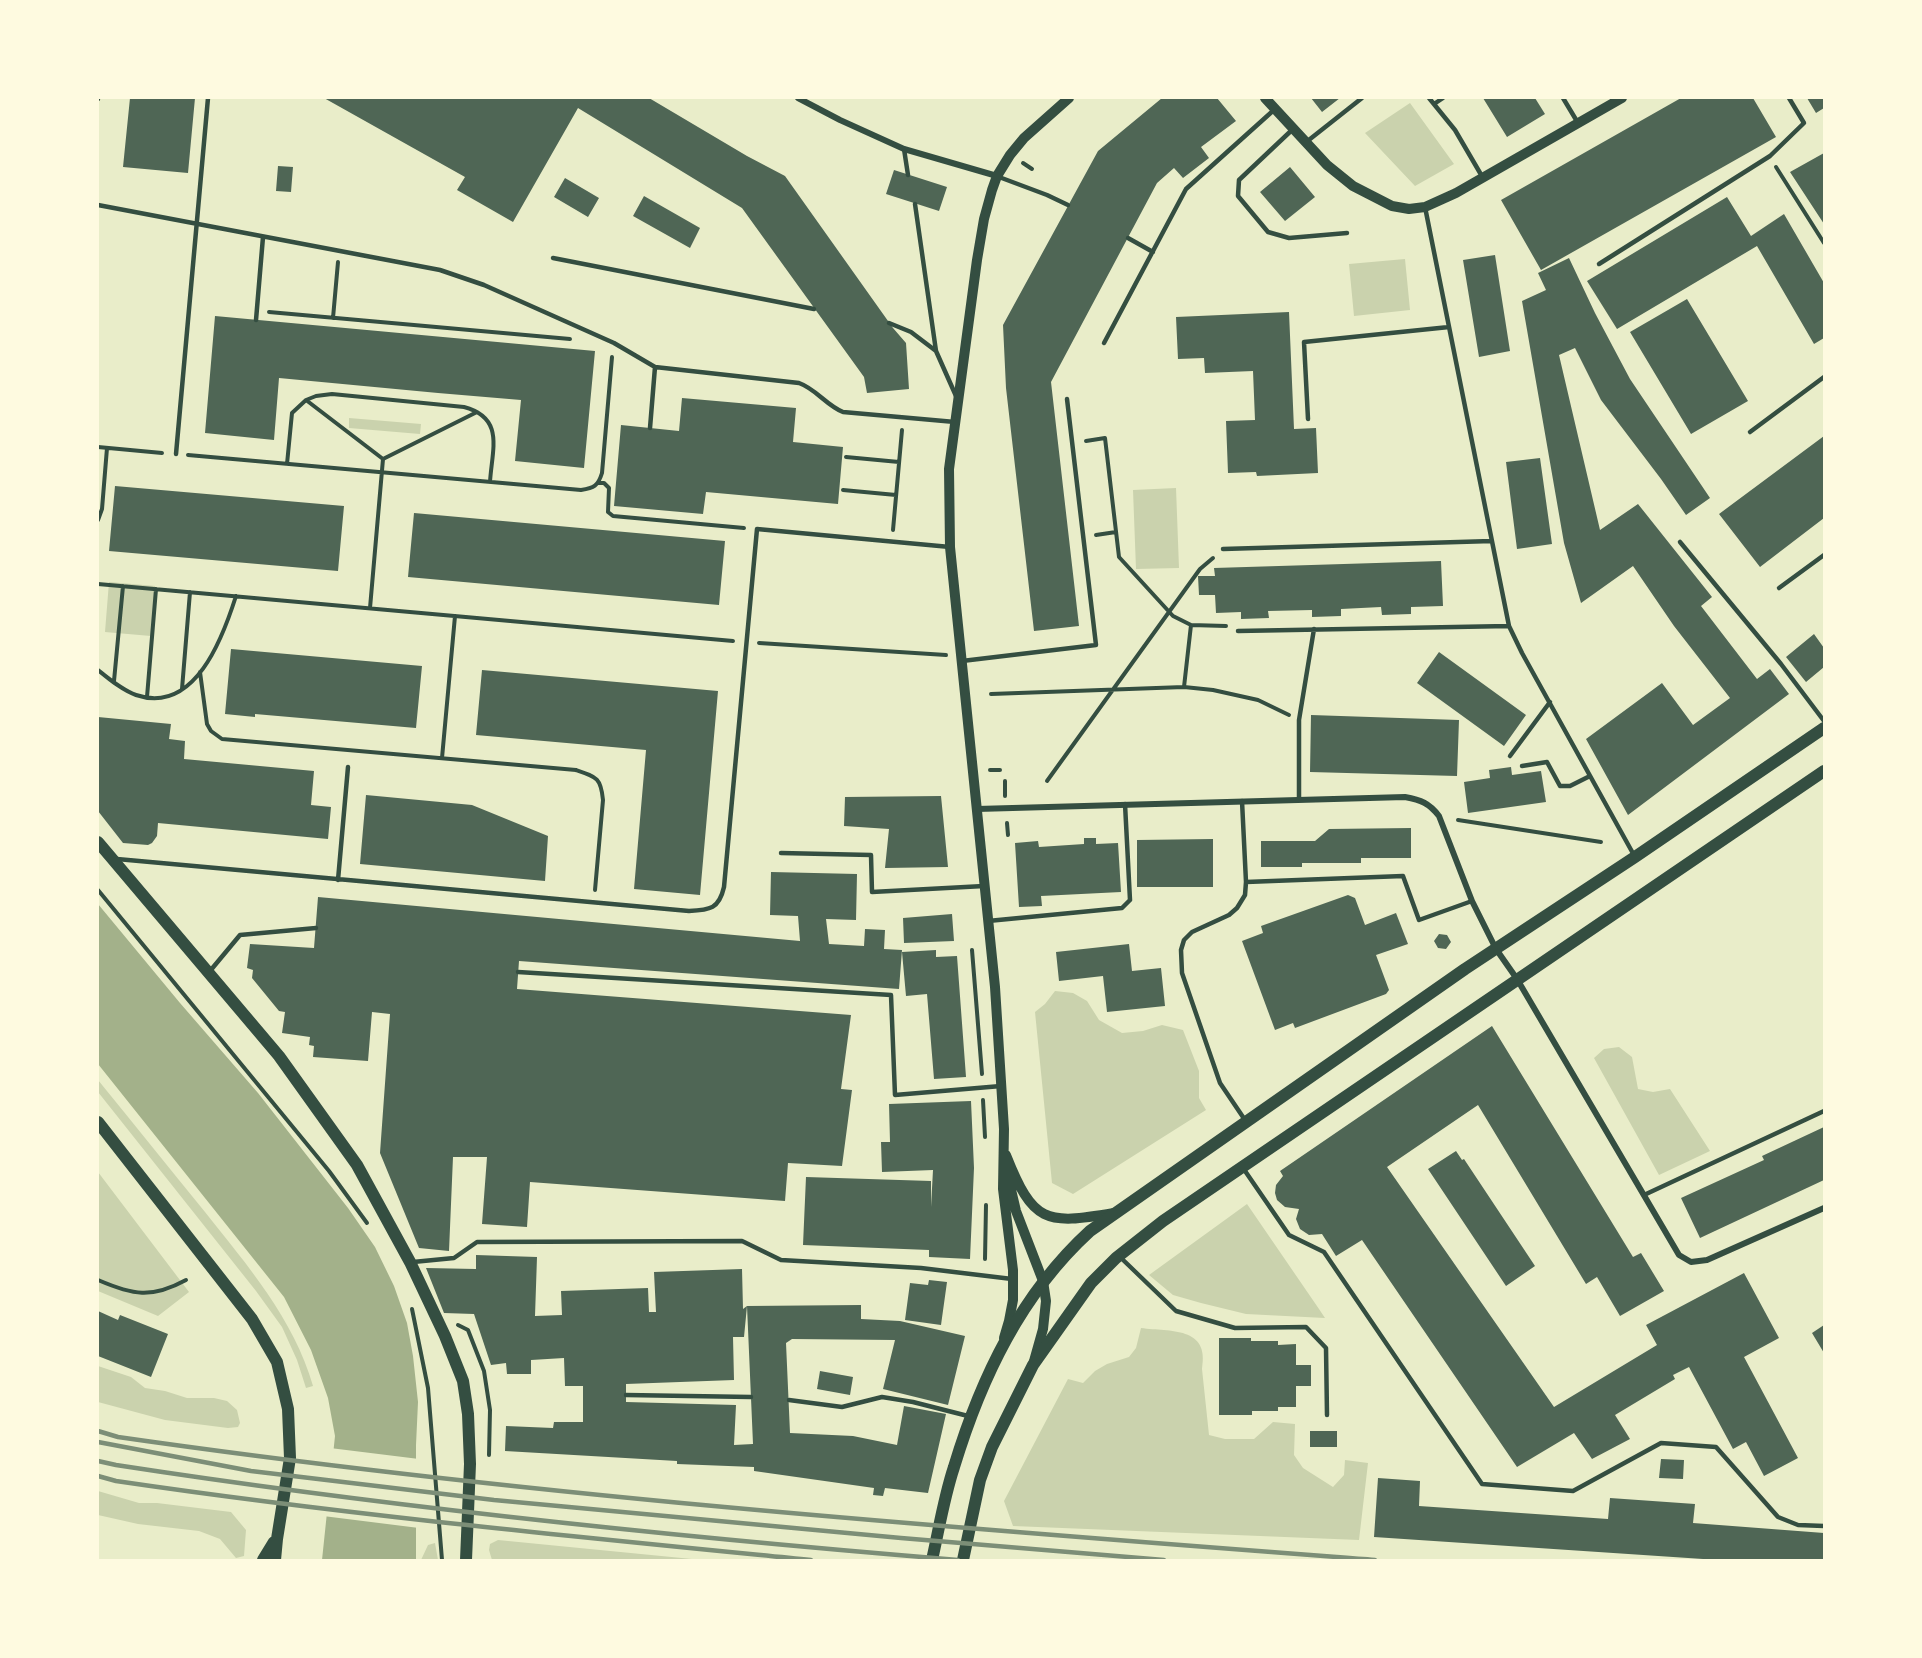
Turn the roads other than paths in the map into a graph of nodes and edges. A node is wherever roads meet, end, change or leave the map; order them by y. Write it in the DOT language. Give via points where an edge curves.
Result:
graph roads {
  1 [pos="208,98"];
  2 [pos="798,98"];
  3 [pos="1069,98"];
  4 [pos="1265,98"];
  5 [pos="1362,98"];
  6 [pos="1429,98"];
  7 [pos="1443,98"];
  8 [pos="1563,98"];
  9 [pos="1622,98"];
  10 [pos="1789,98"];
  11 [pos="1434,104"];
  12 [pos="1275,110"];
  13 [pos="1578,123"];
  14 [pos="1293,129"];
  15 [pos="1305,142"];
  16 [pos="904,148"];
  17 [pos="908,176"];
  18 [pos="997,176"];
  19 [pos="1484,177"];
  20 [pos="915,204"];
  21 [pos="98,205"];
  22 [pos="1068,205"];
  23 [pos="1425,207"];
  24 [pos="196,225"];
  25 [pos="1347,233"];
  26 [pos="263,237"];
  27 [pos="1128,238"];
  28 [pos="1153,252"];
  29 [pos="553,258"];
  30 [pos="1599,264"];
  31 [pos="814,309"];
  32 [pos="256,320"];
  33 [pos="889,323"];
  34 [pos="1449,327"];
  35 [pos="1104,343"];
  36 [pos="936,351"];
  37 [pos="655,368"];
  38 [pos="1824,377"];
  39 [pos="1067,399"];
  40 [pos="958,400"];
  41 [pos="1308,419"];
  42 [pos="955,422"];
  43 [pos="650,428"];
  44 [pos="1750,432"];
  45 [pos="176,454"];
  46 [pos="1492,541"];
  47 [pos="1680,542"];
  48 [pos="950,546"];
  49 [pos="1223,549"];
  50 [pos="1824,555"];
  51 [pos="1779,588"];
  52 [pos="1509,626"];
  53 [pos="1314,629"];
  54 [pos="1238,631"];
  55 [pos="962,658"];
  56 [pos="1550,702"];
  57 [pos="1824,721"];
  58 [pos="1824,728"];
  59 [pos="1510,756"];
  60 [pos="1522,766"];
  61 [pos="348,767"];
  62 [pos="1824,771"];
  63 [pos="1590,776"];
  64 [pos="1299,800"];
  65 [pos="1242,801"];
  66 [pos="1125,804"];
  67 [pos="977,809"];
  68 [pos="98,842"];
  69 [pos="781,853"];
  70 [pos="1635,857"];
  71 [pos="112,859"];
  72 [pos="338,880"];
  73 [pos="1246,882"];
  74 [pos="984,886"];
  75 [pos="1472,901"];
  76 [pos="988,921"];
  77 [pos="316,928"];
  78 [pos="1496,949"];
  79 [pos="518,972"];
  80 [pos="209,973"];
  81 [pos="1517,980"];
  82 [pos="1001,1086"];
  83 [pos="1824,1111"];
  84 [pos="98,1122"];
  85 [pos="1247,1122"];
  86 [pos="1004,1150"];
  87 [pos="1242,1167"];
  88 [pos="1644,1195"];
  89 [pos="1824,1208"];
  90 [pos="1118,1212"];
  91 [pos="1119,1256"];
  92 [pos="410,1262"];
  93 [pos="1014,1280"];
  94 [pos="1042,1281"];
  95 [pos="1001,1345"];
  96 [pos="1033,1365"];
  97 [pos="626,1395"];
  98 [pos="751,1396"];
  99 [pos="789,1400"];
  100 [pos="1327,1415"];
  101 [pos="970,1417"];
  102 [pos="1824,1526"];
  103 [pos="276,1539"];
  104 [pos="263,1560"];
  105 [pos="275,1560"];
  106 [pos="467,1560"];
  107 [pos="932,1560"];
  108 [pos="963,1560"];
  1 -- 24 [label="lane"];
  2 -- 16 [label="street"];
  3 -- 18 [label="street" via="1024,138"];
  4 -- 12 [label="street"];
  5 -- 15 [label="lane"];
  6 -- 11 [label="lane"];
  7 -- 11 [label="lane"];
  8 -- 13 [label="lane"];
  9 -- 13 [label="street"];
  10 -- 30 [label="lane" via="1804,123 1770,156"];
  11 -- 19 [label="lane"];
  12 -- 14 [label="street"];
  12 -- 28 [label="lane" via="1186,189"];
  13 -- 19 [label="street"];
  14 -- 15 [label="street"];
  14 -- 25 [label="lane" via="1239,180 1238,196 1268,232 1289,238"];
  15 -- 23 [label="street" via="1353,186 1378,200 1408,209"];
  16 -- 17 [label="lane"];
  16 -- 18 [label="street"];
  18 -- 22 [label="lane"];
  18 -- 40 [label="street" via="984,219"];
  19 -- 23 [label="street"];
  20 -- 36 [label="lane"];
  21 -- 24 [label="lane"];
  23 -- 34 [label="lane"];
  24 -- 26 [label="lane"];
  24 -- 45 [label="lane"];
  26 -- 32 [label="lane"];
  26 -- 37 [label="lane" via="459,276 614,343"];
  27 -- 28 [label="lane"];
  28 -- 35 [label="lane"];
  29 -- 31 [label="lane"];
  33 -- 36 [label="lane" via="911,332"];
  34 -- 41 [label="lane" via="1305,342"];
  34 -- 46 [label="lane"];
  36 -- 40 [label="lane"];
  37 -- 42 [label="lane" via="799,383 843,412"];
  37 -- 43 [label="lane"];
  38 -- 44 [label="lane"];
  39 -- 55 [label="lane" via="1096,645"];
  40 -- 42 [label="street"];
  42 -- 48 [label="street" via="949,469"];
  46 -- 49 [label="lane"];
  46 -- 52 [label="lane"];
  47 -- 57 [label="lane"];
  48 -- 55 [label="street"];
  48 -- 72 [label="lane" via="757,529 724,887 722,898 709,910"];
  50 -- 51 [label="lane"];
  52 -- 53 [label="lane"];
  52 -- 56 [label="lane"];
  53 -- 54 [label="lane"];
  53 -- 64 [label="lane" via="1299,720"];
  55 -- 67 [label="street"];
  56 -- 59 [label="lane"];
  56 -- 63 [label="lane"];
  58 -- 70 [label="main road"];
  60 -- 63 [label="lane" via="1547,762 1560,786 1570,786"];
  61 -- 72 [label="lane"];
  62 -- 81 [label="main road"];
  63 -- 70 [label="lane"];
  64 -- 65 [label="street"];
  64 -- 75 [label="street" via="1422,800 1439,816"];
  65 -- 66 [label="street"];
  65 -- 73 [label="lane"];
  66 -- 67 [label="street"];
  66 -- 76 [label="lane" via="1130,900 1122,908"];
  67 -- 74 [label="street"];
  68 -- 71 [label="main road"];
  69 -- 74 [label="lane" via="871,855 872,892"];
  70 -- 78 [label="main road"];
  71 -- 72 [label="lane"];
  71 -- 80 [label="main road"];
  73 -- 75 [label="lane" via="1403,876 1419,920"];
  73 -- 85 [label="lane" via="1245,895 1237,908 1192,932 1180,950 1182,973 1220,1083"];
  74 -- 76 [label="street"];
  75 -- 78 [label="street"];
  76 -- 82 [label="street"];
  77 -- 80 [label="lane" via="240,935"];
  78 -- 81 [label="street"];
  78 -- 85 [label="main road"];
  79 -- 82 [label="lane" via="891,995 896,1095"];
  80 -- 92 [label="main road" via="279,1056 357,1165"];
  81 -- 87 [label="main road"];
  81 -- 88 [label="street"];
  82 -- 86 [label="street"];
  83 -- 88 [label="lane"];
  84 -- 103 [label="main road" via="252,1319 277,1362 288,1409 290,1458"];
  85 -- 90 [label="main road"];
  86 -- 90 [label="street" via="1022,1191 1047,1216 1061,1220"];
  86 -- 93 [label="street" via="1003,1189"];
  86 -- 94 [label="street" via="1016,1211"];
  87 -- 91 [label="main road"];
  87 -- 102 [label="lane" via="1288,1235 1324,1252 1482,1484 1573,1491 1661,1443 1716,1447 1778,1517 1798,1526"];
  88 -- 89 [label="street" via="1679,1255 1691,1262 1707,1260"];
  90 -- 94 [label="main road" via="1069,1250"];
  91 -- 96 [label="main road" via="1091,1283"];
  91 -- 100 [label="lane" via="1176,1311 1235,1328 1306,1327 1326,1348"];
  92 -- 93 [label="lane" via="454,1258 477,1242 742,1241 781,1260 921,1268"];
  92 -- 106 [label="main road" via="463,1381 470,1464"];
  93 -- 95 [label="street" via="1009,1321"];
  94 -- 95 [label="main road"];
  94 -- 96 [label="street" via="1046,1301 1043,1329"];
  95 -- 101 [label="main road"];
  96 -- 108 [label="main road" via="980,1480"];
  97 -- 98 [label="lane"];
  99 -- 101 [label="lane" via="842,1407 882,1397"];
  101 -- 107 [label="main road" via="953,1469"];
  103 -- 104 [label="main road"];
  103 -- 105 [label="main road"];
}
